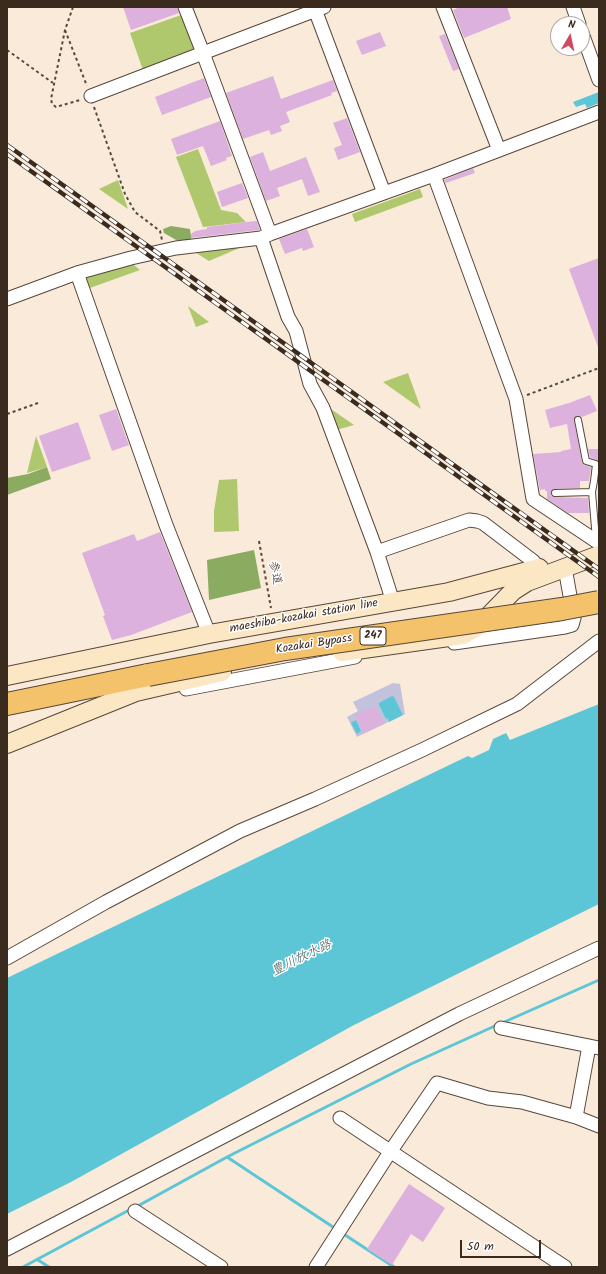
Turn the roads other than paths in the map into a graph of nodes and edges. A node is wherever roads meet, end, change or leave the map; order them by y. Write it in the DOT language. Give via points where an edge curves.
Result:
graph roads {
  1 [pos="185,7"];
  2 [pos="443,7"];
  3 [pos="317,8"];
  4 [pos="202,53"];
  5 [pos="590,55"];
  6 [pos="599,80"];
  7 [pos="90,96"];
  8 [pos="599,112"];
  9 [pos="499,150"];
  10 [pos="434,175"];
  11 [pos="384,193"];
  12 [pos="265,236"];
  13 [pos="77,273"];
  14 [pos="7,299"];
  15 [pos="578,420"];
  16 [pos="592,492"];
  17 [pos="555,493"];
  18 [pos="598,548"];
  19 [pos="377,552"];
  20 [pos="539,568"];
  21 [pos="565,568"];
  22 [pos="393,602"];
  23 [pos="599,602"];
  24 [pos="209,634"];
  25 [pos="599,640"];
  26 [pos="7,676"];
  27 [pos="184,680"];
  28 [pos="7,704"];
  29 [pos="7,744"];
  30 [pos="599,948"];
  31 [pos="7,958"];
  32 [pos="501,1028"];
  33 [pos="594,1047"];
  34 [pos="576,1117"];
  35 [pos="340,1118"];
  36 [pos="599,1126"];
  37 [pos="390,1152"];
  38 [pos="135,1211"];
  39 [pos="7,1249"];
  40 [pos="221,1267"];
  41 [pos="316,1267"];
  42 [pos="565,1267"];
  1 -- 4 [label="street"];
  2 -- 9 [label="street"];
  3 -- 4 [label="street"];
  3 -- 11 [label="street"];
  4 -- 7 [label="street"];
  4 -- 12 [label="street"];
  5 -- 6 [label="street"];
  8 -- 9 [label="street"];
  9 -- 10 [label="street"];
  10 -- 11 [label="street"];
  10 -- 18 [label="street" via="516,399 533,499"];
  11 -- 12 [label="street"];
  12 -- 13 [label="street" via="176,248"];
  12 -- 19 [label="street" via="310,384 323,408"];
  13 -- 14 [label="street"];
  13 -- 24 [label="street" via="166,526"];
  15 -- 16 [label="lane" via="586,462 596,464"];
  16 -- 17 [label="lane"];
  16 -- 18 [label="lane"];
  18 -- 20 [label="main road, maeshiba-kozakai station line"];
  18 -- 21 [label="main road"];
  19 -- 20 [label="street" via="469,520 483,523 533,560"];
  19 -- 22 [label="street"];
  20 -- 22 [label="main road, maeshiba-kozakai station line" via="449,592"];
  21 -- 27 [label="main road" via="527,582 513,591 479,626 463,635 262,663"];
  21 -- 27 [label="street" via="574,618 572,624 565,627 354,658 186,689"];
  22 -- 24 [label="main road, maeshiba-kozakai station line"];
  23 -- 28 [label="highway, Kozakai Bypass / 247, bridge" via="286,649"];
  24 -- 26 [label="main road, maeshiba-kozakai station line"];
  25 -- 31 [label="street" via="517,704 240,832 106,902"];
  27 -- 29 [label="main road" via="136,692"];
  30 -- 39 [label="street" via="459,1014"];
  32 -- 33 [label="street"];
  33 -- 34 [label="street"];
  34 -- 36 [label="street"];
  34 -- 37 [label="street" via="522,1102 488,1098 437,1083"];
  35 -- 37 [label="street"];
  37 -- 41 [label="street"];
  37 -- 42 [label="street"];
  38 -- 40 [label="street"];
}
